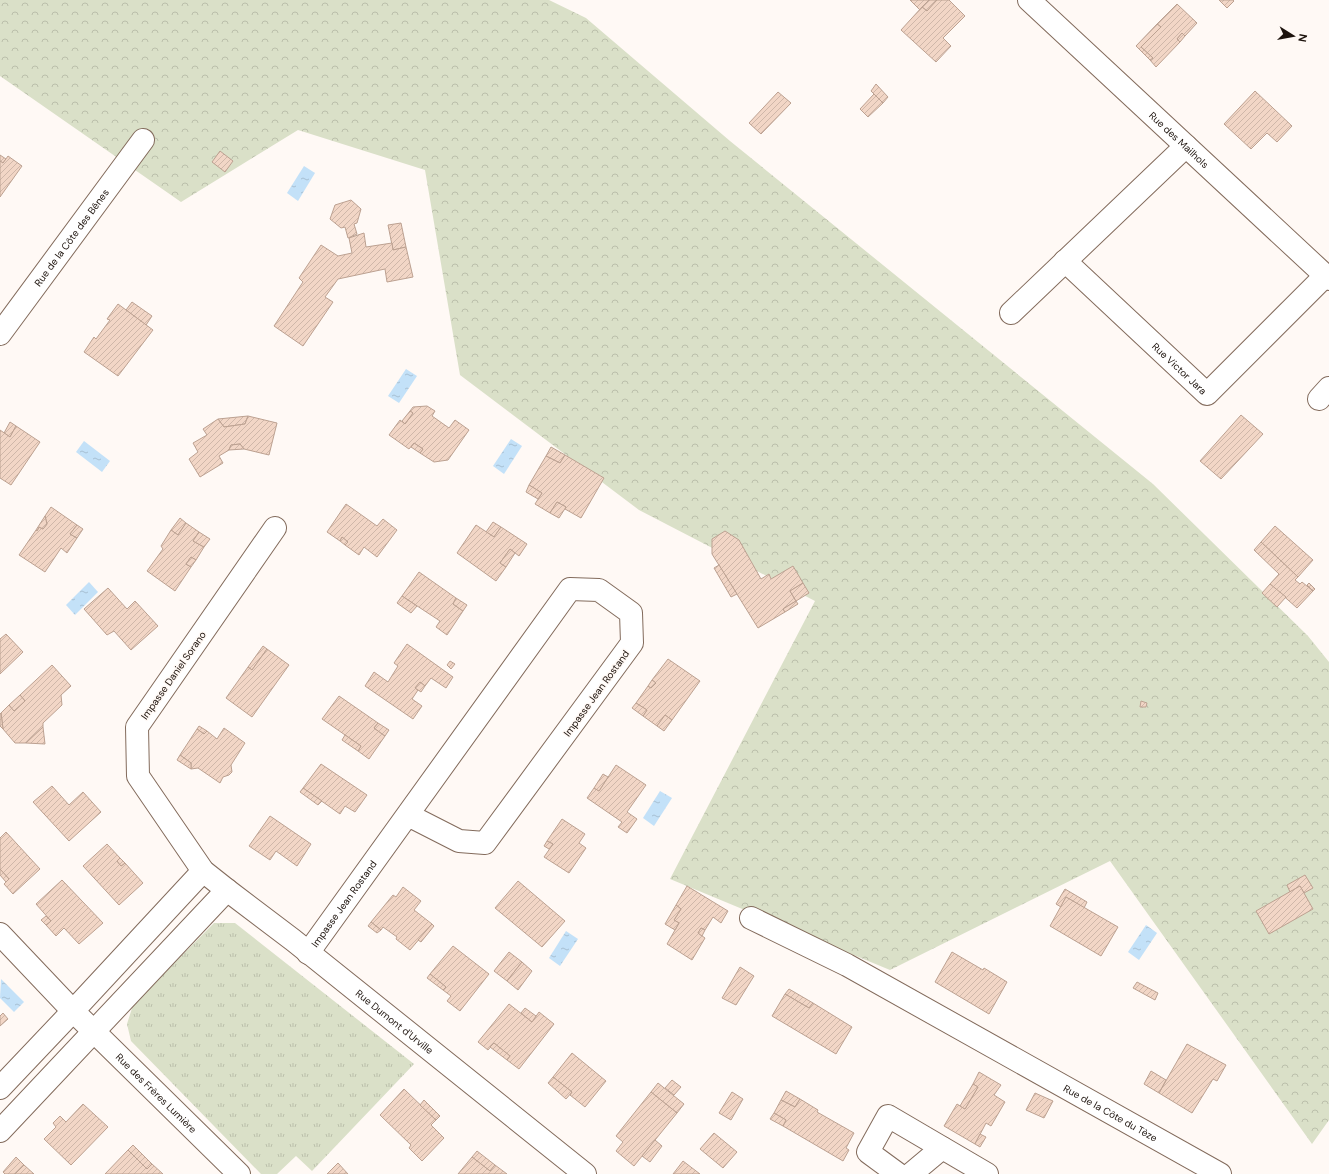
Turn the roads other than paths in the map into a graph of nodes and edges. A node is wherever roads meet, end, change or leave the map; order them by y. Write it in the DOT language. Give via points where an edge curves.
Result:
graph roads {
  1 [pos="1029,0"];
  2 [pos="143,140"];
  3 [pos="1186,146"];
  4 [pos="1065,261"];
  5 [pos="1327,278"];
  6 [pos="1011,313"];
  7 [pos="0,334"];
  8 [pos="275,528"];
  9 [pos="408,815"];
  10 [pos="203,871"];
  11 [pos="227,890"];
  12 [pos="751,918"];
  13 [pos="0,934"];
  14 [pos="308,953"];
  15 [pos="73,1011"];
  16 [pos="94,1031"];
  17 [pos="0,1088"];
  18 [pos="0,1130"];
  19 [pos="942,1148"];
  20 [pos="239,1174"];
  21 [pos="585,1174"];
  22 [pos="898,1174"];
  23 [pos="911,1174"];
  24 [pos="987,1174"];
  25 [pos="1220,1174"];
  1 -- 3 [label="street, Rue des Mailhols"];
  2 -- 7 [label="street, Rue de la Côte des Bênes"];
  3 -- 4 [label="street"];
  3 -- 5 [label="street, Rue des Mailhols"];
  4 -- 5 [label="street, Rue Victor Jara" via="1207,394"];
  4 -- 6 [label="street"];
  8 -- 10 [label="street, Impasse Daniel Sorano" via="137,727 138,776"];
  9 -- 9 [label="street, Impasse Jean Rostand" via="459,841 485,843 632,644 630,613 598,590 570,589"];
  9 -- 14 [label="street, Impasse Jean Rostand"];
  10 -- 11 [label="street, Rue Dumont d'Urville"];
  10 -- 15 [label="street"];
  11 -- 14 [label="street, Rue Dumont d'Urville"];
  11 -- 16 [label="street"];
  12 -- 25 [label="street, Rue de la Côte du Tèze" via="847,965"];
  13 -- 15 [label="street, Rue des Frères Lumière"];
  14 -- 21 [label="street, Rue Dumont d'Urville"];
  15 -- 16 [label="street, Rue des Frères Lumière"];
  15 -- 17 [label="street"];
  16 -- 18 [label="street"];
  16 -- 20 [label="street, Rue des Frères Lumière"];
  19 -- 22 [label="street" via="888,1116 868,1152"];
  19 -- 23 [label="street"];
  19 -- 24 [label="street"];
}
